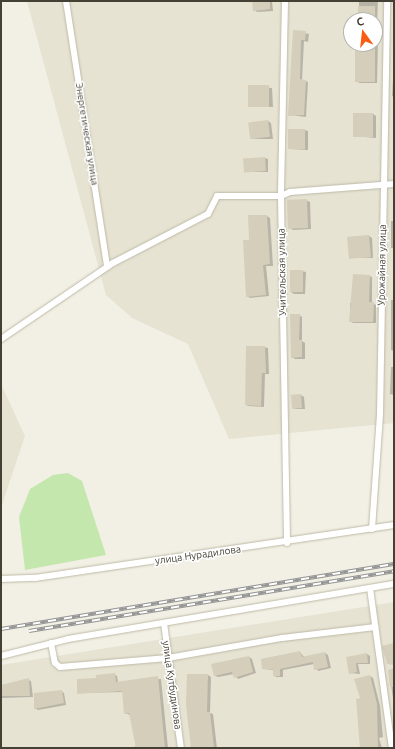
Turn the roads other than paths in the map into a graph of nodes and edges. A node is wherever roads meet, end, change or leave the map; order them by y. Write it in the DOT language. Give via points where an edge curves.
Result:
graph roads {
  1 [pos="66,1"];
  2 [pos="285,1"];
  3 [pos="387,1"];
  4 [pos="383,184"];
  5 [pos="394,184"];
  6 [pos="281,196"];
  7 [pos="107,267"];
  8 [pos="1,339"];
  9 [pos="394,525"];
  10 [pos="372,528"];
  11 [pos="287,543"];
  12 [pos="1,579"];
  13 [pos="394,584"];
  14 [pos="370,588"];
  15 [pos="164,623"];
  16 [pos="375,627"];
  17 [pos="51,643"];
  18 [pos="1,656"];
  19 [pos="168,658"];
  20 [pos="181,748"];
  21 [pos="392,748"];
  1 -- 7 [label="street, Энергетическая улица"];
  2 -- 6 [label="street, Учительская улица"];
  3 -- 4 [label="street, Урожайная улица"];
  4 -- 5 [label="street"];
  4 -- 6 [label="street" via="290,192"];
  4 -- 10 [label="street, Урожайная улица" via="380,415"];
  6 -- 7 [label="street" via="217,196 208,214"];
  6 -- 11 [label="street, Учительская улица"];
  7 -- 8 [label="street"];
  9 -- 10 [label="street, улица Нурадилова"];
  10 -- 11 [label="street, улица Нурадилова"];
  11 -- 12 [label="street, улица Нурадилова" via="35,578"];
  13 -- 14 [label="street"];
  14 -- 15 [label="street"];
  14 -- 16 [label="street"];
  15 -- 17 [label="street"];
  15 -- 19 [label="street, улица Кутбудинова"];
  16 -- 19 [label="street" via="282,638"];
  16 -- 21 [label="street"];
  17 -- 18 [label="street"];
  17 -- 19 [label="street" via="54,663 60,667"];
  19 -- 20 [label="street, улица Кутбудинова"];
}
